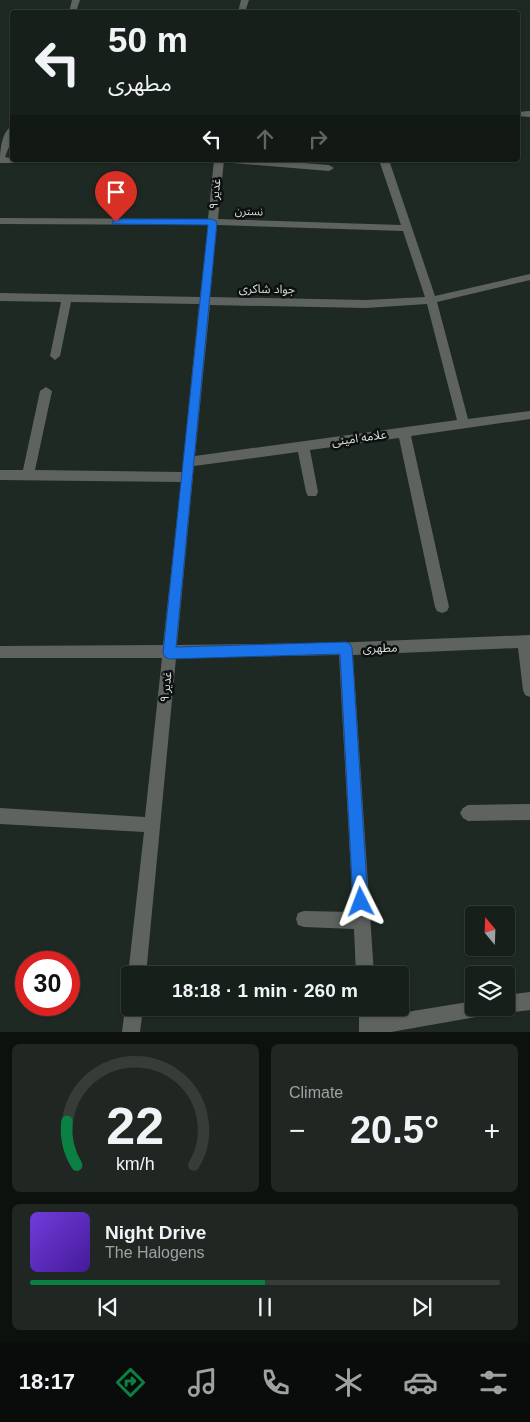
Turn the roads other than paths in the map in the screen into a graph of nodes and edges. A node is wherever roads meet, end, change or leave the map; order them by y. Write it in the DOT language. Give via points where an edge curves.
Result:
graph roads {
  1 [pos="10,134"];
  2 [pos="0,160"];
  3 [pos="219,162"];
  4 [pos="256,162"];
  5 [pos="385,162"];
  6 [pos="330,168"];
  7 [pos="0,221"];
  8 [pos="212,222"];
  9 [pos="407,228"];
  10 [pos="530,276"];
  11 [pos="0,296"];
  12 [pos="67,298"];
  13 [pos="205,300"];
  14 [pos="431,300"];
  15 [pos="55,356"];
  16 [pos="46,391"];
  17 [pos="530,414"];
  18 [pos="464,424"];
  19 [pos="404,432"];
  20 [pos="303,446"];
  21 [pos="188,462"];
  22 [pos="0,476"];
  23 [pos="28,476"];
  24 [pos="187,477"];
  25 [pos="312,492"];
  26 [pos="442,607"];
  27 [pos="527,641"];
  28 [pos="346,648"];
  29 [pos="0,652"];
  30 [pos="169,653"];
  31 [pos="530,690"];
  32 [pos="530,812"];
  33 [pos="468,813"];
  34 [pos="0,816"];
  35 [pos="152,826"];
  36 [pos="304,919"];
  37 [pos="362,921"];
  38 [pos="138,966"];
  39 [pos="364,966"];
  40 [pos="530,1001"];
  41 [pos="515,1003"];
  42 [pos="465,1012"];
  43 [pos="132,1016"];
  44 [pos="367,1016"];
  45 [pos="368,1029"];
  46 [pos="129,1032"];
  1 -- 2 [label="street"];
  3 -- 8 [label="street, غدیر ۹"];
  4 -- 6 [label="street"];
  5 -- 9 [label="street"];
  7 -- 8 [label="street, نسترن"];
  8 -- 9 [label="street, نسترن"];
  8 -- 13 [label="street, غدیر ۹"];
  9 -- 14 [label="street"];
  10 -- 14 [label="street, جواد شاکری"];
  11 -- 12 [label="street, جواد شاکری"];
  12 -- 13 [label="street, جواد شاکری"];
  12 -- 15 [label="street"];
  13 -- 14 [label="street, جواد شاکری" via="366,304"];
  13 -- 21 [label="street, غدیر ۹"];
  14 -- 18 [label="street"];
  16 -- 23 [label="street"];
  17 -- 18 [label="street, علامه امینی"];
  18 -- 19 [label="street, علامه امینی"];
  19 -- 20 [label="street, علامه امینی"];
  19 -- 26 [label="street"];
  20 -- 21 [label="street, علامه امینی"];
  20 -- 25 [label="street"];
  21 -- 24 [label="street, غدیر ۹"];
  22 -- 23 [label="street"];
  23 -- 24 [label="street"];
  24 -- 30 [label="street, غدیر ۹"];
  27 -- 28 [label="street, مطهری"];
  27 -- 31 [label="street"];
  28 -- 30 [label="street, مطهری"];
  28 -- 37 [label="street"];
  29 -- 30 [label="street, مطهری"];
  30 -- 35 [label="street, غدیر ۹"];
  32 -- 33 [label="street"];
  34 -- 35 [label="street"];
  35 -- 38 [label="street, غدیر ۹"];
  36 -- 37 [label="street"];
  37 -- 39 [label="street"];
  40 -- 41 [label="street"];
  42 -- 45 [label="street"];
  43 -- 46 [label="street"];
  44 -- 45 [label="street"];
}
